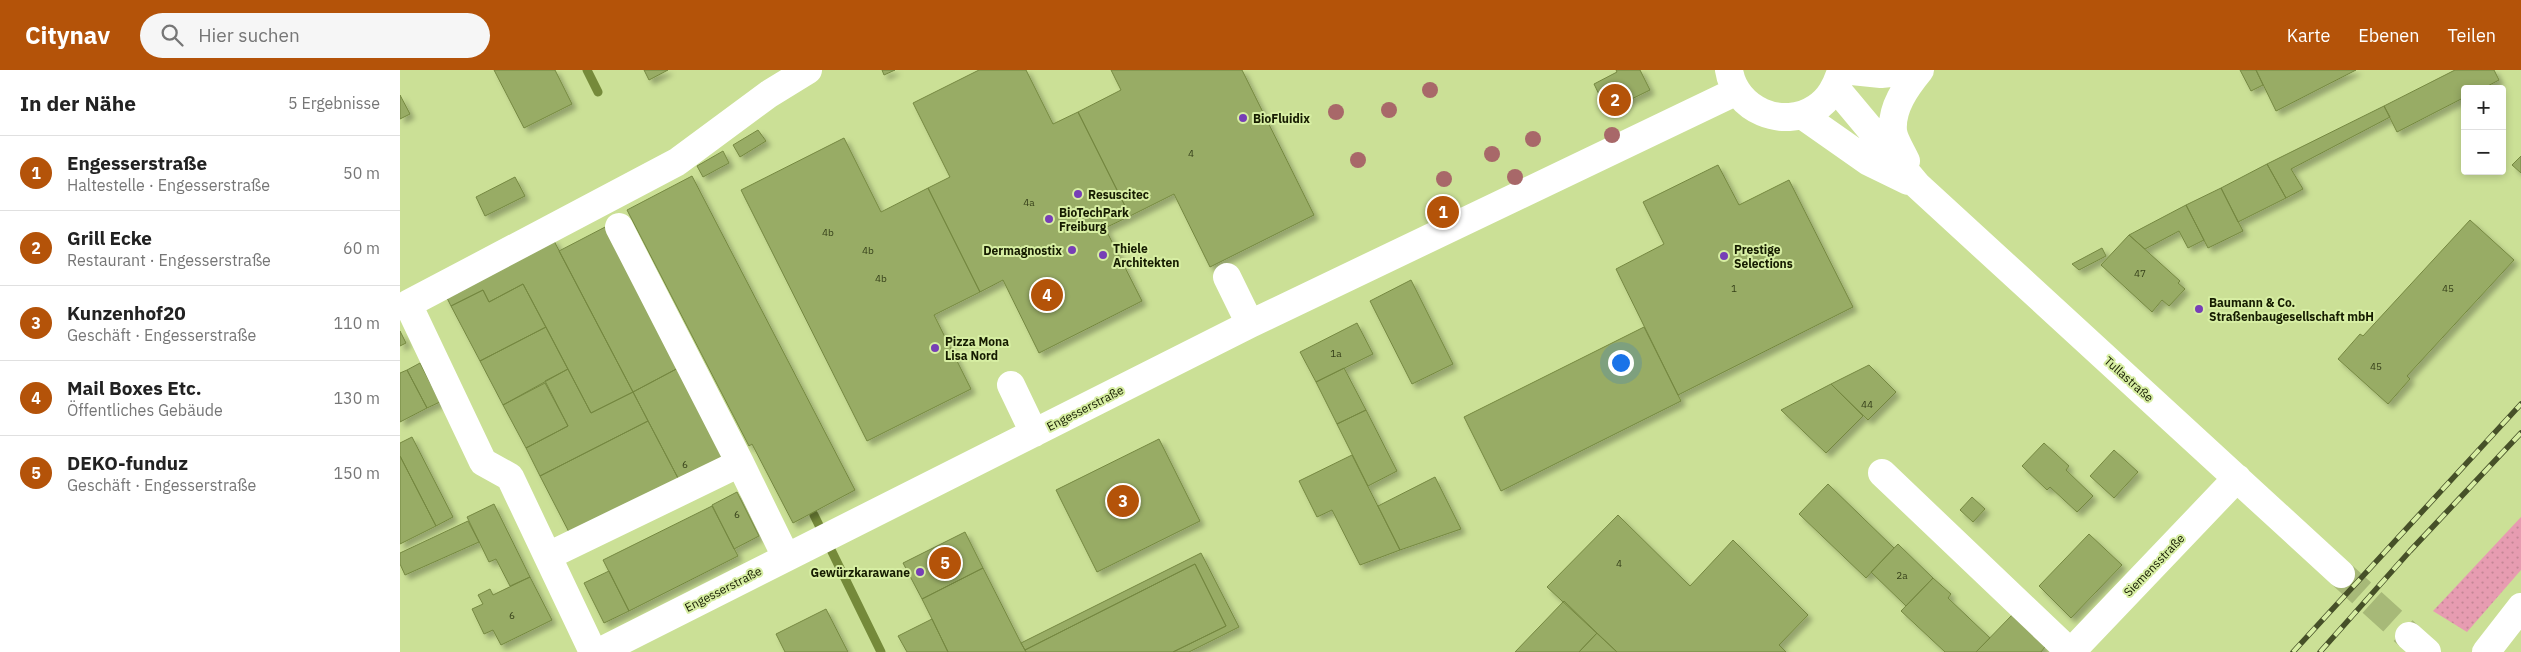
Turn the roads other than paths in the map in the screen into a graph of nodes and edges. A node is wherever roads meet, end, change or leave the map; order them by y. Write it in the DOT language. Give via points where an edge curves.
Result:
graph roads {
  1 [pos="808,70"];
  2 [pos="1920,70"];
  3 [pos="1840,76"];
  4 [pos="1733,80"];
  5 [pos="1802,115"];
  6 [pos="1916,185"];
  7 [pos="619,227"];
  8 [pos="1227,277"];
  9 [pos="1250,324"];
  10 [pos="1010,385"];
  11 [pos="1034,433"];
  12 [pos="740,463"];
  13 [pos="1882,473"];
  14 [pos="2237,478"];
  15 [pos="793,554"];
  16 [pos="548,556"];
  17 [pos="2341,574"];
  18 [pos="2513,617"];
  19 [pos="593,652"];
  20 [pos="599,652"];
  21 [pos="2070,652"];
  22 [pos="2486,652"];
  1 -- 16 [label="main road" via="769,94 677,162 408,304 483,462 510,477"];
  2 -- 3 [label="main road"];
  2 -- 6 [label="main road" via="1897,106 1893,132"];
  3 -- 5 [label="main road" via="1817,108"];
  3 -- 6 [label="main road, Tullastraße"];
  4 -- 5 [label="main road" via="1748,104 1769,115"];
  4 -- 9 [label="main road, Engesserstraße"];
  5 -- 6 [label="main road, Tullastraße" via="1869,162"];
  6 -- 14 [label="main road, Tullastraße"];
  7 -- 12 [label="main road"];
  8 -- 9 [label="main road"];
  9 -- 11 [label="main road, Engesserstraße"];
  10 -- 11 [label="main road"];
  11 -- 15 [label="main road, Engesserstraße"];
  12 -- 15 [label="main road"];
  12 -- 16 [label="main road"];
  13 -- 21 [label="main road"];
  14 -- 17 [label="main road, Tullastraße"];
  14 -- 21 [label="main road, Siemensstraße"];
  15 -- 20 [label="main road, Engesserstraße"];
  16 -- 19 [label="main road"];
  18 -- 22 [label="main road"];
}
